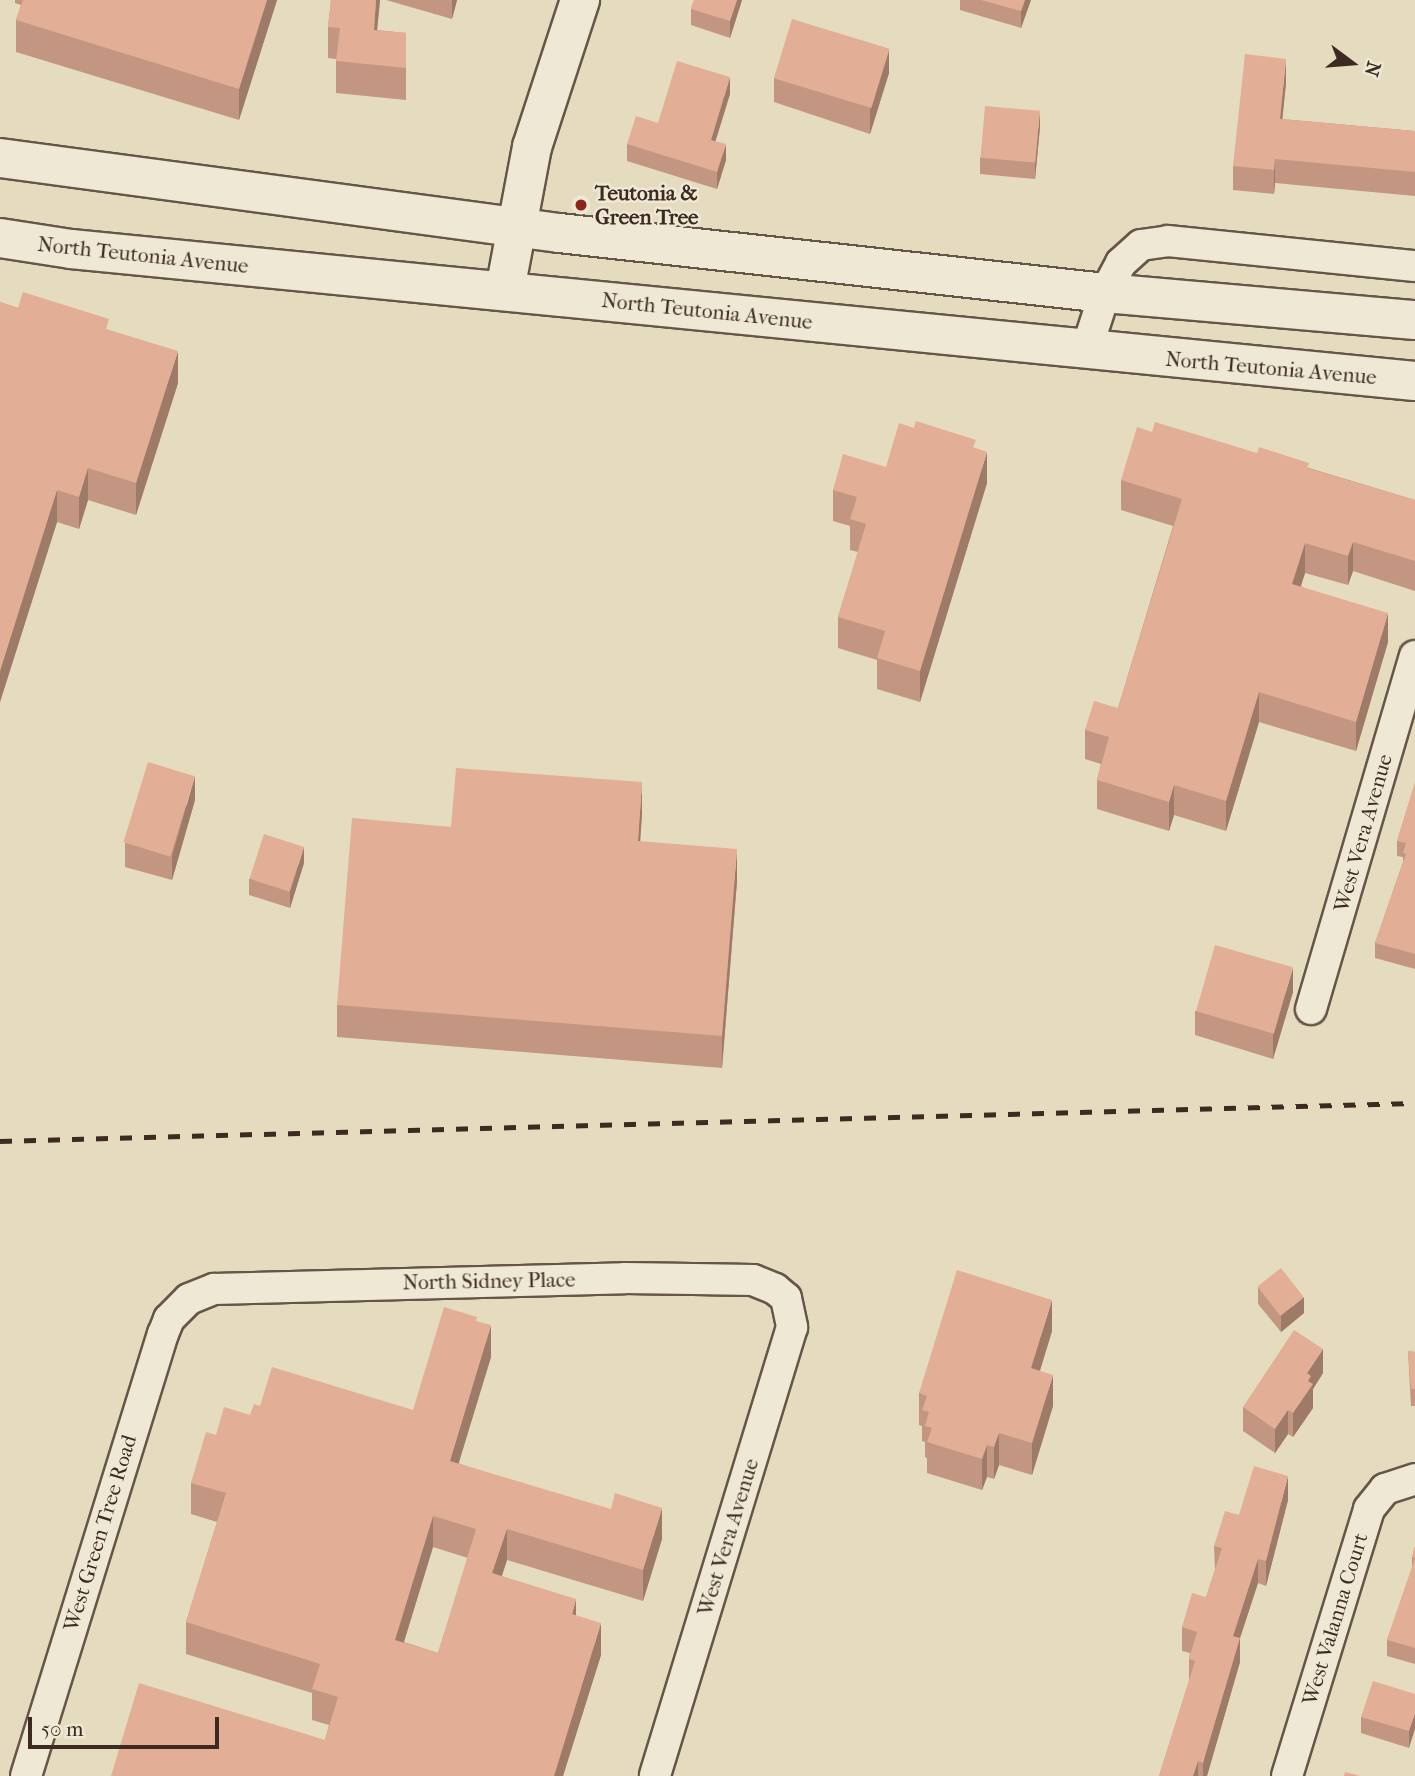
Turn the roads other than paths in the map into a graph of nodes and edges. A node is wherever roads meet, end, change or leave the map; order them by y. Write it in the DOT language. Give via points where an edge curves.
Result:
graph roads {
  1 [pos="580,0"];
  2 [pos="0,158"];
  3 [pos="514,228"];
  4 [pos="0,238"];
  5 [pos="1415,266"];
  6 [pos="505,290"];
  7 [pos="1105,293"];
  8 [pos="1415,320"];
  9 [pos="1086,351"];
  10 [pos="1415,381"];
  11 [pos="1415,656"];
  12 [pos="1311,1009"];
  13 [pos="786,1298"];
  14 [pos="189,1299"];
  15 [pos="1410,1480"];
  16 [pos="26,1776"];
  17 [pos="654,1776"];
  18 [pos="1287,1776"];
  1 -- 3 [label="main road" via="532,147"];
  2 -- 3 [label="main road"];
  3 -- 6 [label="main road"];
  3 -- 7 [label="main road"];
  4 -- 6 [label="main road, North Teutonia Avenue" via="71,249"];
  5 -- 7 [label="street" via="1168,241 1141,245 1121,263"];
  6 -- 9 [label="main road, North Teutonia Avenue"];
  7 -- 8 [label="main road"];
  7 -- 9 [label="street"];
  9 -- 10 [label="main road, North Teutonia Avenue"];
  11 -- 12 [label="street, West Vera Avenue"];
  13 -- 14 [label="street, North Sidney Place" via="762,1283 738,1278 228,1288"];
  13 -- 17 [label="street, West Vera Avenue" via="792,1315 789,1338"];
  14 -- 16 [label="street, West Green Tree Road" via="169,1319 163,1334"];
  15 -- 18 [label="street, West Valanna Court" via="1385,1489 1369,1509"];
}
